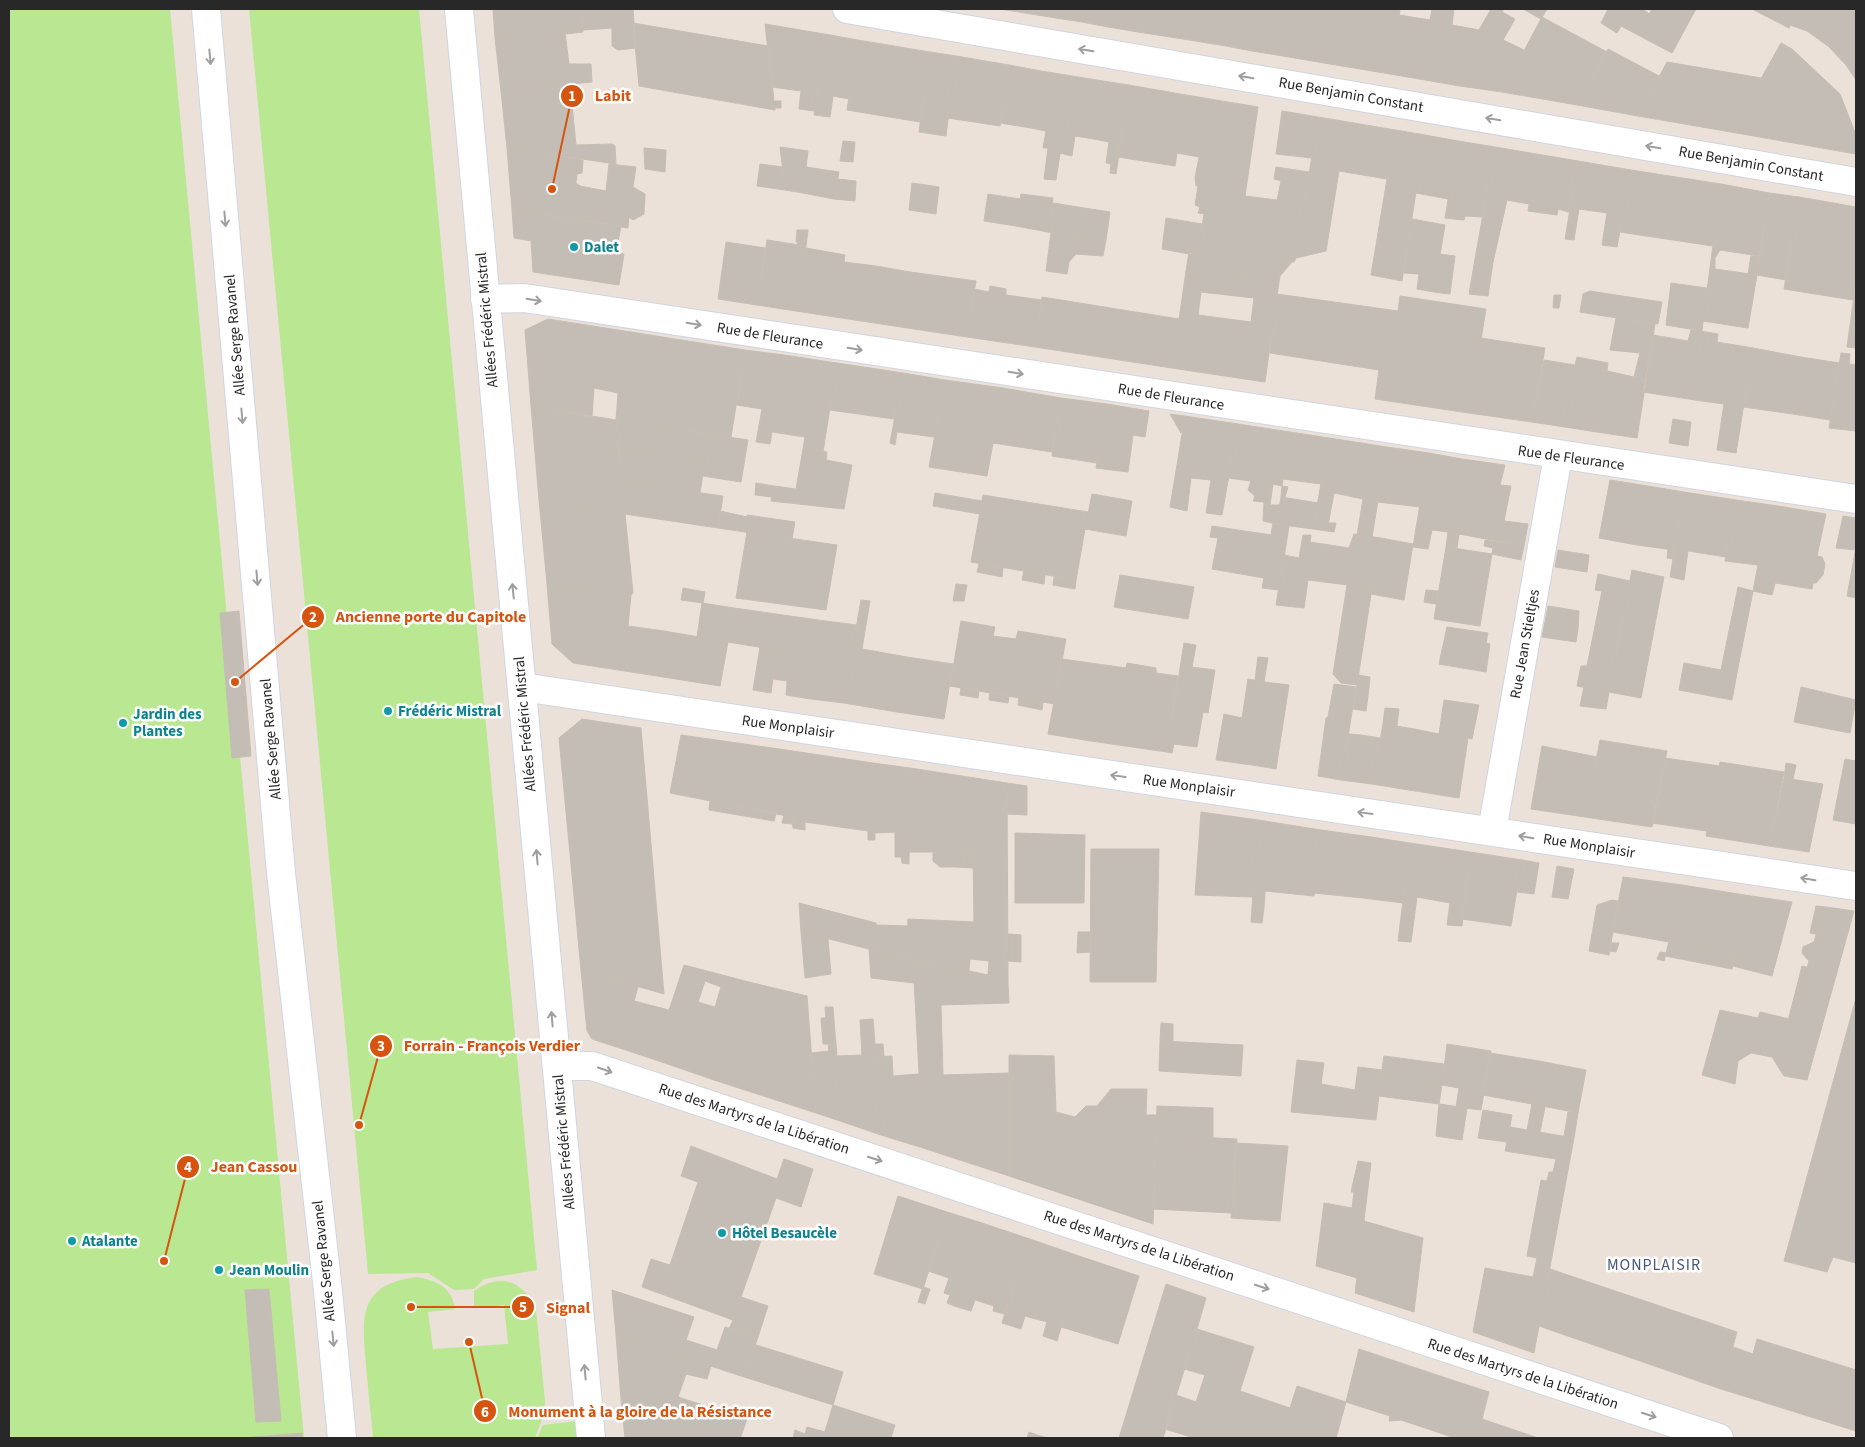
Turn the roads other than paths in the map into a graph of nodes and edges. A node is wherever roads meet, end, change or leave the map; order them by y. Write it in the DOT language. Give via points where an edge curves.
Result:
graph roads {
  1 [pos="206,9"];
  2 [pos="459,9"];
  3 [pos="847,9"];
  4 [pos="1856,182"];
  5 [pos="485,299"];
  6 [pos="1558,456"];
  7 [pos="1856,499"];
  8 [pos="522,687"];
  9 [pos="1492,831"];
  10 [pos="1856,886"];
  11 [pos="557,1066"];
  12 [pos="342,1438"];
  13 [pos="591,1438"];
  14 [pos="1719,1438"];
  1 -- 12 [label="street, Allée Serge Ravanel, one-way" via="281,873"];
  2 -- 5 [label="street, Allées Frédéric Mistral"];
  4 -- 3 [label="street, Rue Benjamin Constant, one-way"];
  5 -- 6 [label="street, Rue de Fleurance, one-way" via="524,298"];
  8 -- 5 [label="street, Allées Frédéric Mistral, one-way"];
  6 -- 7 [label="street, Rue de Fleurance"];
  6 -- 9 [label="street, Rue Jean Stieltjes"];
  9 -- 8 [label="street, Rue Monplaisir, one-way"];
  11 -- 8 [label="street, Allées Frédéric Mistral, one-way"];
  10 -- 9 [label="street, Rue Monplaisir, one-way"];
  13 -- 11 [label="street, Allées Frédéric Mistral, one-way"];
  11 -- 14 [label="street, Rue des Martyrs de la Libération, one-way" via="592,1066"];
}
